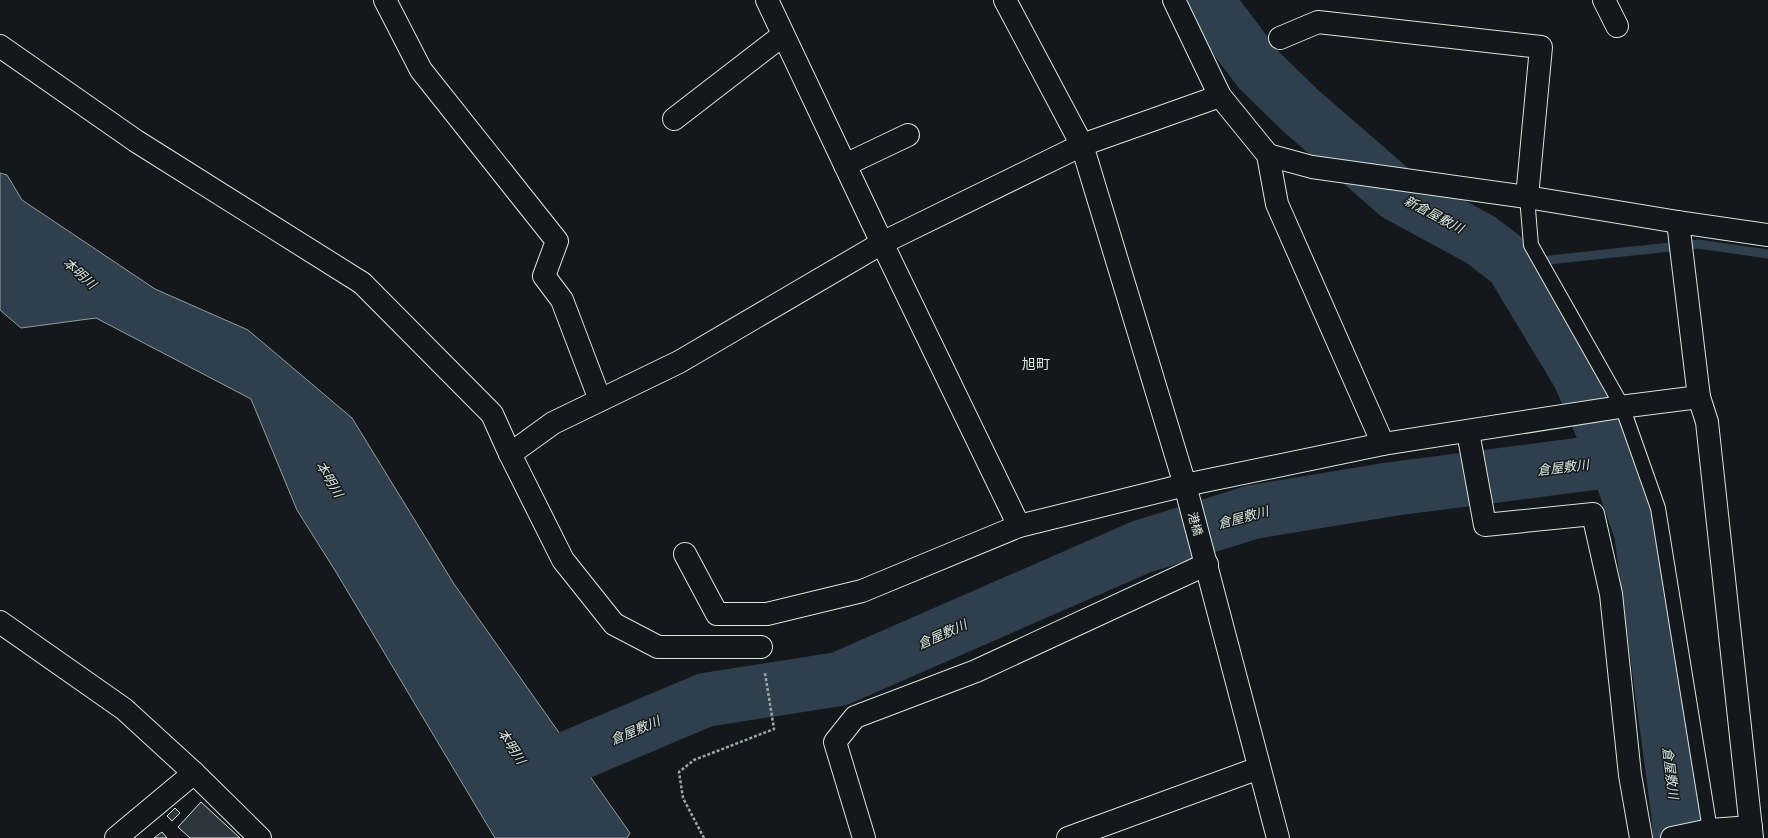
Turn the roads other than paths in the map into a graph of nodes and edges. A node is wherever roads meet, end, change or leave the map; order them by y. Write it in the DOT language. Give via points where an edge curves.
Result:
graph roads {
  1 [pos="385,0"];
  2 [pos="767,0"];
  3 [pos="1006,0"];
  4 [pos="1174,0"];
  5 [pos="1604,0"];
  6 [pos="1617,26"];
  7 [pos="783,35"];
  8 [pos="1280,38"];
  9 [pos="0,46"];
  10 [pos="1220,96"];
  11 [pos="674,119"];
  12 [pos="908,134"];
  13 [pos="1082,145"];
  14 [pos="1268,155"];
  15 [pos="845,165"];
  16 [pos="1526,197"];
  17 [pos="1678,222"];
  18 [pos="1768,235"];
  19 [pos="882,243"];
  20 [pos="1699,397"];
  21 [pos="600,400"];
  22 [pos="1621,407"];
  23 [pos="1468,432"];
  24 [pos="1383,444"];
  25 [pos="510,454"];
  26 [pos="1187,494"];
  27 [pos="1019,526"];
  28 [pos="685,554"];
  29 [pos="1204,555"];
  30 [pos="0,622"];
  31 [pos="761,647"];
  32 [pos="1259,768"];
  33 [pos="194,773"];
  34 [pos="1709,830"];
  35 [pos="1752,832"];
  36 [pos="116,838"];
  37 [pos="260,838"];
  38 [pos="864,838"];
  39 [pos="1068,838"];
  40 [pos="1278,838"];
  41 [pos="1641,838"];
  42 [pos="1672,838"];
  1 -- 21 [label="street" via="421,70 557,240 544,276 562,300"];
  2 -- 7 [label="street"];
  3 -- 13 [label="street, 港橋"];
  4 -- 10 [label="street"];
  5 -- 6 [label="street"];
  7 -- 11 [label="street"];
  7 -- 15 [label="street"];
  8 -- 16 [label="street" via="1318,22 1541,47"];
  9 -- 25 [label="street" via="136,141 362,283 492,414"];
  10 -- 13 [label="street"];
  10 -- 14 [label="street"];
  12 -- 15 [label="street"];
  13 -- 19 [label="street"];
  13 -- 26 [label="street, 港橋"];
  14 -- 16 [label="street" via="1312,167"];
  14 -- 24 [label="street" via="1277,204"];
  15 -- 19 [label="street"];
  16 -- 17 [label="street"];
  16 -- 22 [label="lane" via="1530,245"];
  17 -- 18 [label="street"];
  17 -- 20 [label="street"];
  19 -- 21 [label="street" via="679,362"];
  19 -- 27 [label="street"];
  20 -- 22 [label="street"];
  20 -- 35 [label="street" via="1707,422"];
  21 -- 25 [label="street" via="553,423"];
  22 -- 23 [label="street"];
  22 -- 34 [label="lane" via="1658,508"];
  23 -- 24 [label="street"];
  23 -- 41 [label="street" via="1485,525 1593,514 1611,594 1630,775"];
  24 -- 26 [label="street"];
  25 -- 31 [label="street" via="563,560 614,624 658,647"];
  26 -- 27 [label="street"];
  26 -- 29 [label="street, 港橋"];
  27 -- 28 [label="street" via="862,591 767,614 717,614"];
  29 -- 32 [label="street, 港橋"];
  29 -- 38 [label="street" via="976,670 855,717 835,742"];
  30 -- 33 [label="street" via="124,709"];
  32 -- 39 [label="street"];
  32 -- 40 [label="street, 港橋"];
  33 -- 36 [label="street"];
  33 -- 37 [label="street"];
  34 -- 35 [label="street"];
  34 -- 42 [label="street"];
}
